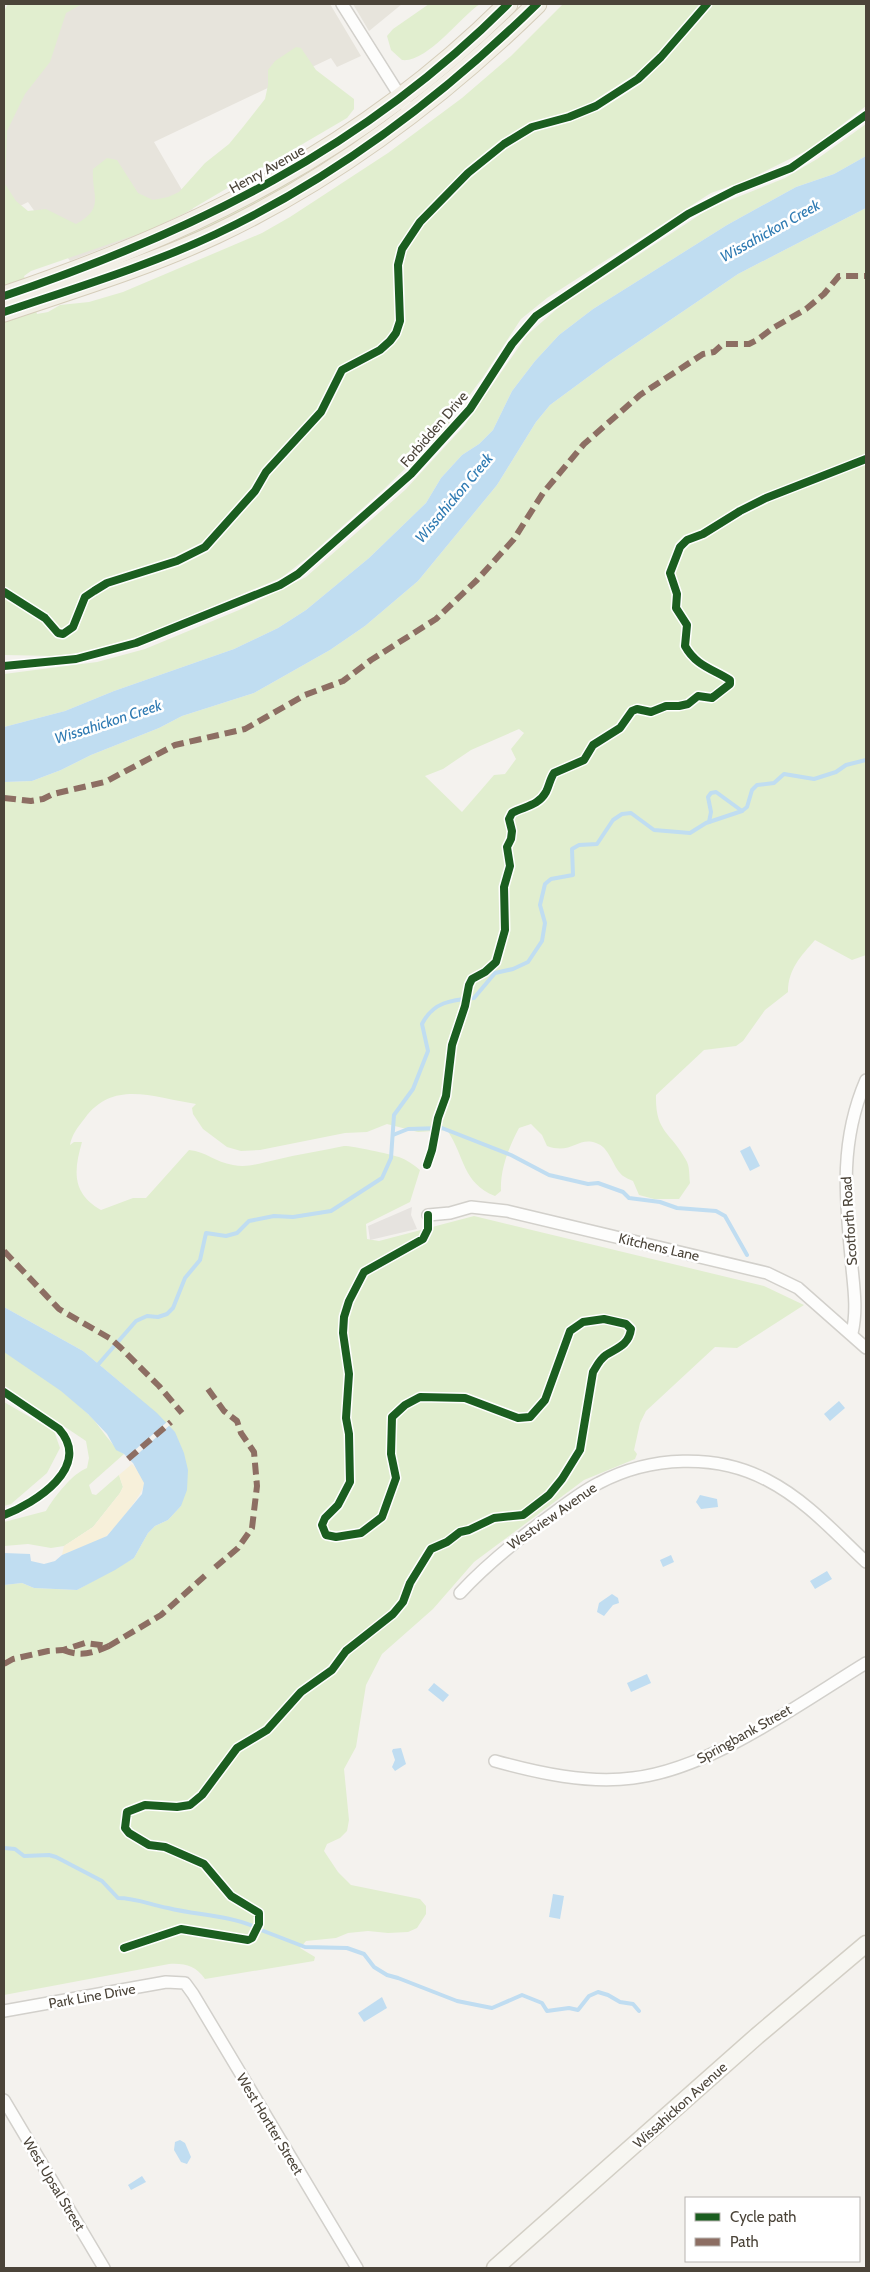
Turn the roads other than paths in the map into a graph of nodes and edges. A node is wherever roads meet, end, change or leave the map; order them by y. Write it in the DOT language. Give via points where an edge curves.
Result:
graph roads {
  1 [pos="342,4"];
  2 [pos="508,4"];
  3 [pos="536,4"];
  4 [pos="400,98"];
  5 [pos="412,115"];
  6 [pos="47,289"];
  7 [pos="4,296"];
  8 [pos="4,312"];
  9 [pos="866,1080"];
  10 [pos="428,1215"];
  11 [pos="852,1333"];
  12 [pos="866,1348"];
  13 [pos="866,1562"];
  14 [pos="460,1593"];
  15 [pos="866,1663"];
  16 [pos="494,1761"];
  17 [pos="866,1944"];
  18 [pos="181,1982"];
  19 [pos="4,2011"];
  20 [pos="4,2100"];
  21 [pos="104,2268"];
  22 [pos="357,2268"];
  23 [pos="496,2268"];
  1 -- 4 [label="street"];
  2 -- 4 [label="main road, Henry Avenue"];
  3 -- 5 [label="main road, Henry Avenue" via="475,63"];
  4 -- 5 [label="street"];
  4 -- 6 [label="main road, Henry Avenue" via="322,152 244,198"];
  5 -- 6 [label="main road, Henry Avenue" via="333,170 258,214 177,251"];
  6 -- 7 [label="main road, Henry Avenue"];
  6 -- 8 [label="main road, Henry Avenue"];
  9 -- 11 [label="street, Scotforth Road" via="855,1111 845,1176 855,1308"];
  10 -- 11 [label="street, Kitchens Lane" via="471,1207 507,1211 777,1276 798,1288"];
  11 -- 12 [label="street, Kitchens Lane"];
  13 -- 14 [label="street, Westview Avenue" via="810,1509 766,1479 714,1464 662,1462 622,1473 591,1487 499,1554"];
  15 -- 16 [label="street, Springbank Street" via="715,1752 664,1772 631,1779 592,1778 527,1770"];
  17 -- 23 [label="street, Wissahickon Avenue" via="757,2036"];
  18 -- 19 [label="street, Park Line Drive"];
  18 -- 22 [label="street, West Hortter Street" via="189,1987"];
  20 -- 21 [label="street, West Upsal Street"];
}
